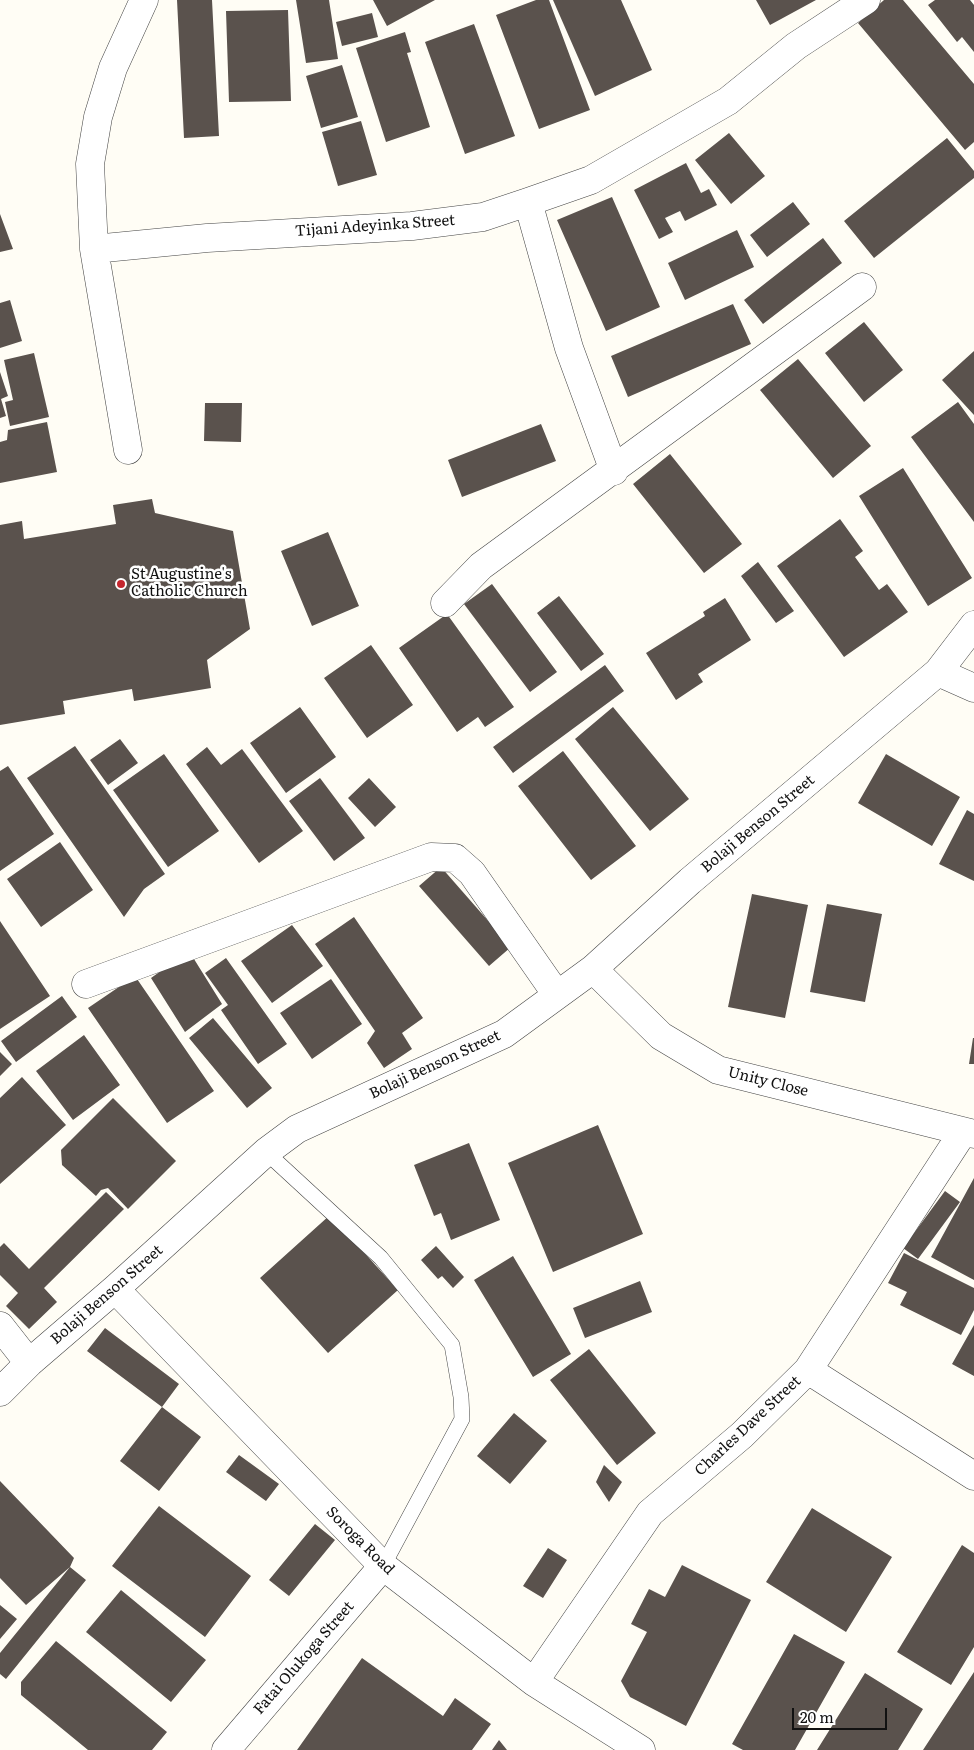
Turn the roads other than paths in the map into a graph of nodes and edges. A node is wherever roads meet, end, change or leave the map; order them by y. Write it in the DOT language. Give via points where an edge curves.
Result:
graph roads {
  1 [pos="144,0"];
  2 [pos="866,0"];
  3 [pos="528,202"];
  4 [pos="94,248"];
  5 [pos="862,287"];
  6 [pos="128,450"];
  7 [pos="614,471"];
  8 [pos="445,603"];
  9 [pos="974,625"];
  10 [pos="938,672"];
  11 [pos="974,688"];
  12 [pos="593,969"];
  13 [pos="86,984"];
  14 [pos="557,994"];
  15 [pos="968,1133"];
  16 [pos="266,1152"];
  17 [pos="115,1289"];
  18 [pos="0,1326"];
  19 [pos="29,1363"];
  20 [pos="808,1370"];
  21 [pos="0,1392"];
  22 [pos="974,1476"];
  23 [pos="383,1566"];
  24 [pos="534,1682"];
  25 [pos="226,1750"];
  26 [pos="641,1750"];
  1 -- 4 [label="street" via="113,68 98,117 90,164"];
  2 -- 3 [label="street, Tijani Adeyinka Street" via="796,46 728,101 591,180"];
  3 -- 4 [label="street, Tijani Adeyinka Street" via="483,217 412,226"];
  3 -- 7 [label="street" via="568,348"];
  4 -- 6 [label="street"];
  5 -- 7 [label="street"];
  7 -- 8 [label="street" via="481,566"];
  9 -- 10 [label="street, Bolaji Benson Street"];
  10 -- 11 [label="street"];
  10 -- 12 [label="street, Bolaji Benson Street" via="690,881"];
  12 -- 14 [label="street, Bolaji Benson Street"];
  12 -- 15 [label="street, Unity Close" via="661,1036 718,1070"];
  13 -- 14 [label="street" via="431,857 455,858 472,873"];
  14 -- 16 [label="street, Bolaji Benson Street" via="504,1034 297,1129"];
  15 -- 20 [label="street, Charles Dave Street"];
  16 -- 17 [label="street, Bolaji Benson Street"];
  16 -- 23 [label="lane" via="381,1258 452,1345 462,1419"];
  17 -- 19 [label="street, Bolaji Benson Street"];
  17 -- 23 [label="street, Soroga Road"];
  18 -- 19 [label="street"];
  19 -- 21 [label="street, Bolaji Benson Street"];
  20 -- 22 [label="street"];
  20 -- 24 [label="street, Charles Dave Street" via="742,1436 650,1513"];
  23 -- 24 [label="street, Soroga Road"];
  23 -- 25 [label="street, Fatai Olukoga Street"];
  24 -- 26 [label="street, Soroga Road"];
}
